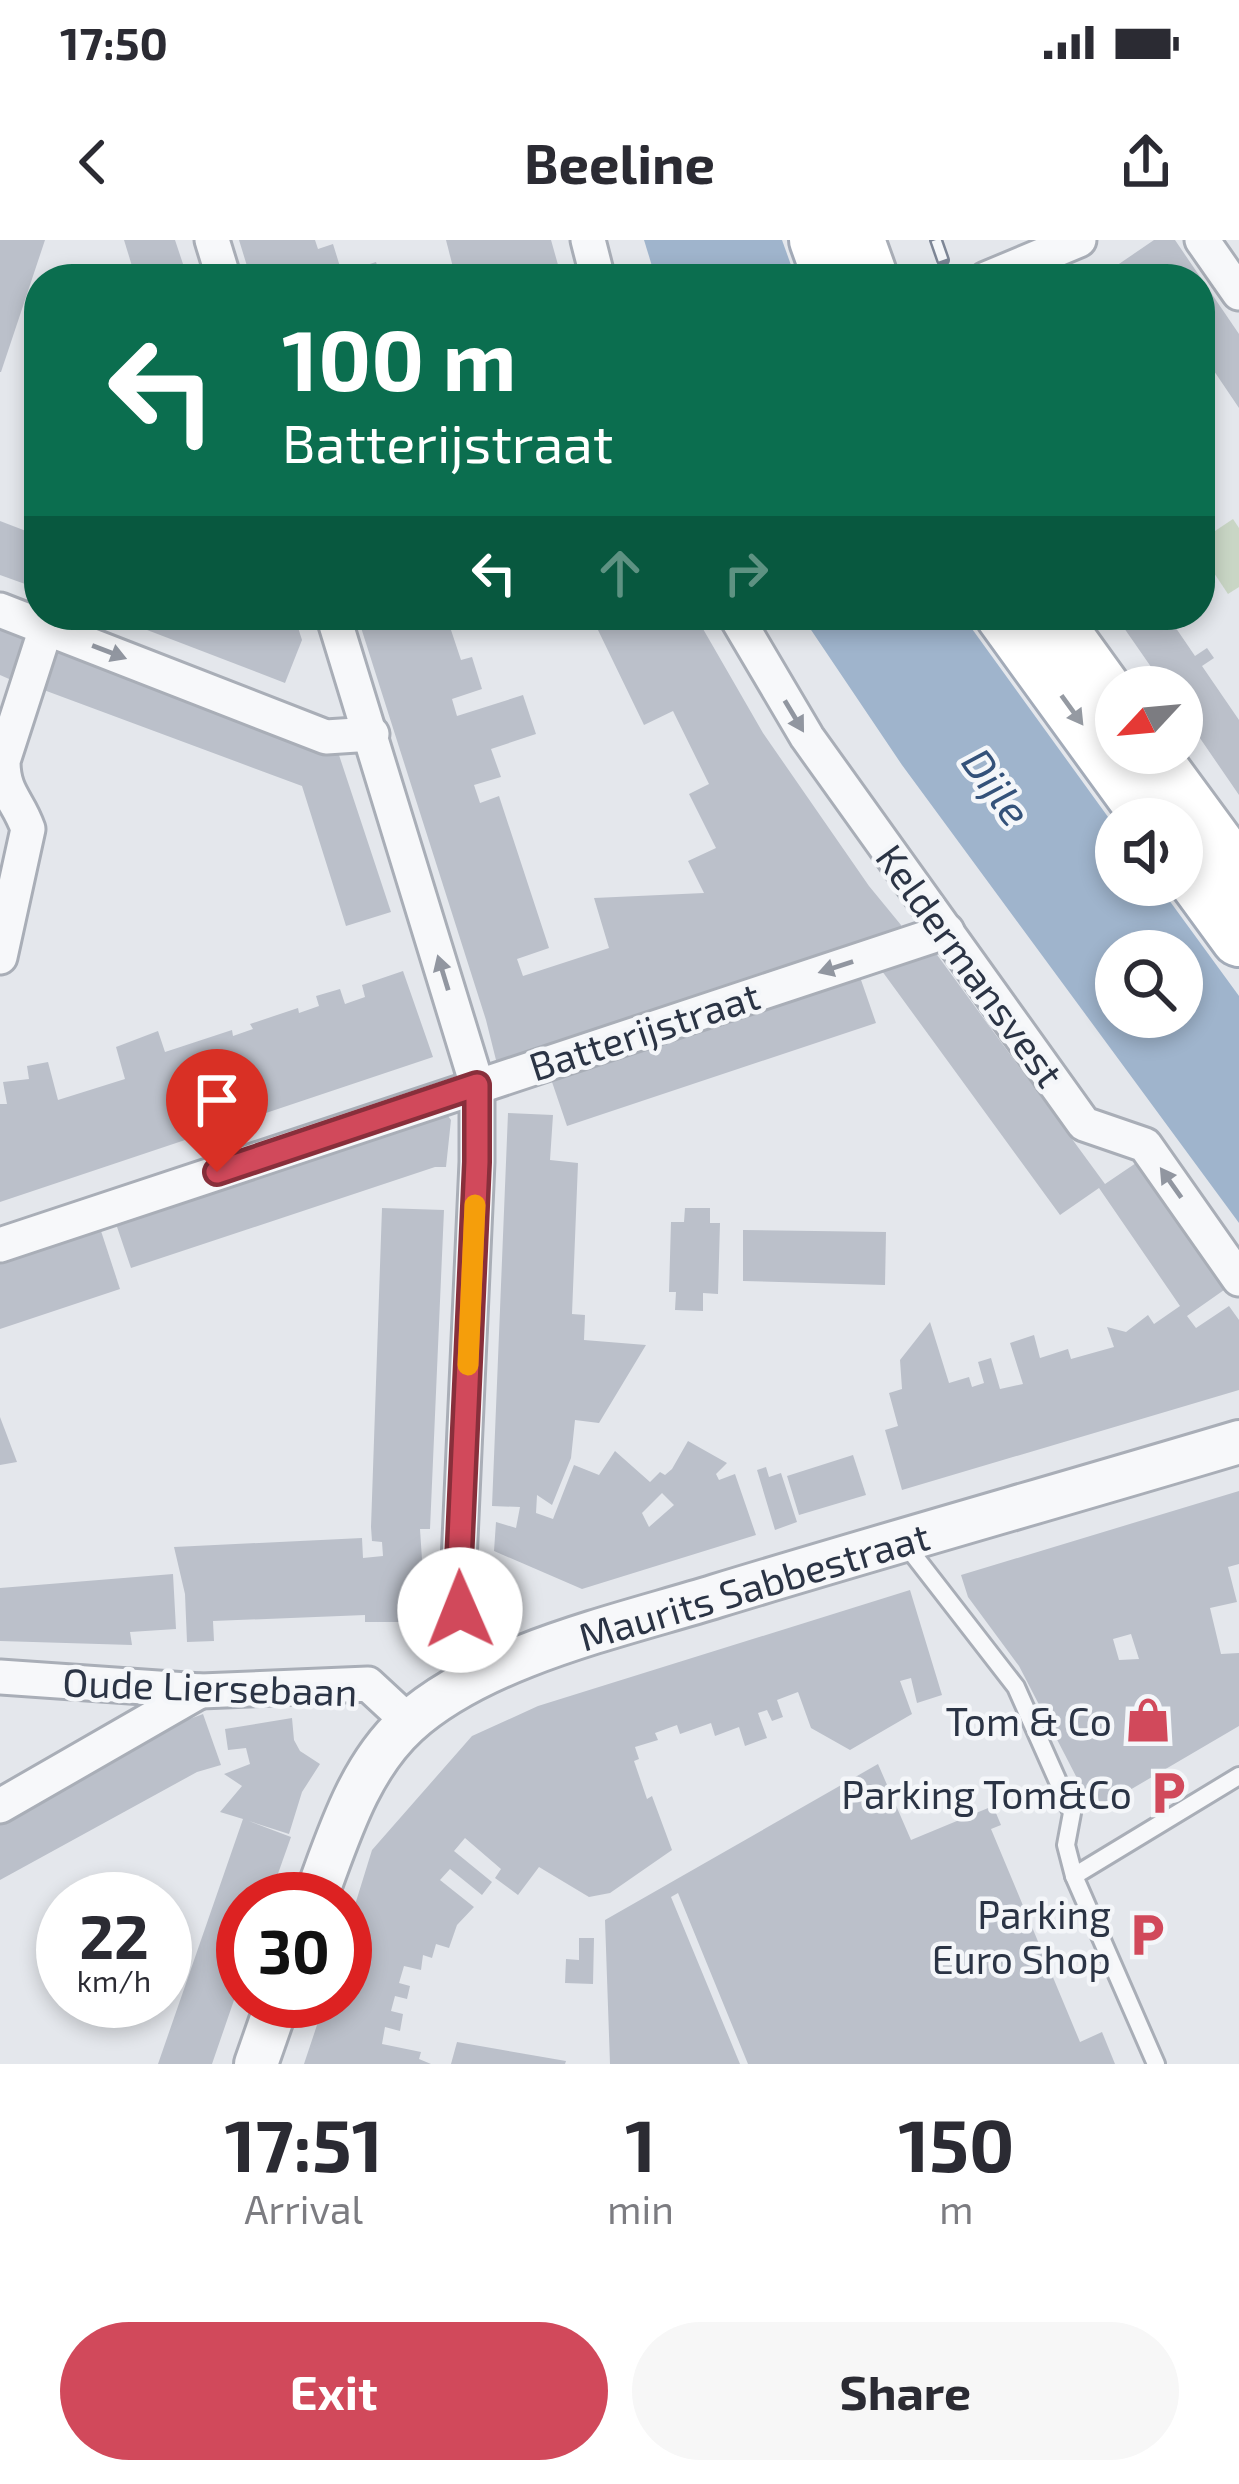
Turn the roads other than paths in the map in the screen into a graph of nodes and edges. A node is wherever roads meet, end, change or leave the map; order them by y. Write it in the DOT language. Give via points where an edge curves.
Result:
graph roads {
  1 [pos="1079,240"];
  2 [pos="1202,240"];
  3 [pos="1022,264"];
  4 [pos="1239,292"];
  5 [pos="45,630"];
  6 [pos="51,630"];
  7 [pos="338,630"];
  8 [pos="744,630"];
  9 [pos="1014,630"];
  10 [pos="1065,630"];
  11 [pos="1095,672"];
  12 [pos="372,734"];
  13 [pos="1168,774"];
  14 [pos="1136,798"];
  15 [pos="1239,870"];
  16 [pos="1203,890"];
  17 [pos="947,931"];
  18 [pos="1239,939"];
  19 [pos="0,957"];
  20 [pos="477,1085"];
  21 [pos="0,1245"];
  22 [pos="1239,1279"];
  23 [pos="1239,1442"];
  24 [pos="902,1539"];
  25 [pos="0,1678"];
  26 [pos="477,1678"];
  27 [pos="201,1690"];
  28 [pos="409,1722"];
  29 [pos="1239,1776"];
  30 [pos="0,1807"];
  31 [pos="325,1872"];
  32 [pos="1074,1876"];
  33 [pos="269,2028"];
  34 [pos="256,2064"];
  35 [pos="1156,2064"];
  1 -- 3 [label="street"];
  2 -- 4 [label="street"];
  5 -- 19 [label="street" via="3,761 3,784 28,829"];
  6 -- 12 [label="street, one-way" via="326,737"];
  7 -- 12 [label="street"];
  8 -- 17 [label="street, Keldermansvest, one-way" via="807,736"];
  9 -- 14 [label="main road, one-way"];
  10 -- 11 [label="main road"];
  20 -- 12 [label="street, one-way"];
  13 -- 15 [label="main road"];
  16 -- 18 [label="main road"];
  17 -- 20 [label="street, Batterijstraat, one-way"];
  22 -- 17 [label="street, Keldermansvest, one-way" via="1145,1145 1084,1124"];
  20 -- 21 [label="street, Batterijstraat"];
  20 -- 26 [label="street" via="458,1584"];
  23 -- 24 [label="street, Maurits Sabbestraat"];
  24 -- 26 [label="street, Maurits Sabbestraat" via="538,1651"];
  24 -- 32 [label="lane" via="1016,1687 1072,1813 1066,1845"];
  25 -- 27 [label="street, Oude Liersebaan"];
  26 -- 28 [label="street, Maurits Sabbestraat"];
  27 -- 28 [label="street, Oude Liersebaan" via="368,1684"];
  27 -- 30 [label="street"];
  28 -- 31 [label="street, Maurits Sabbestraat" via="375,1758"];
  29 -- 32 [label="lane"];
  32 -- 35 [label="lane"];
  33 -- 34 [label="street"];
}
